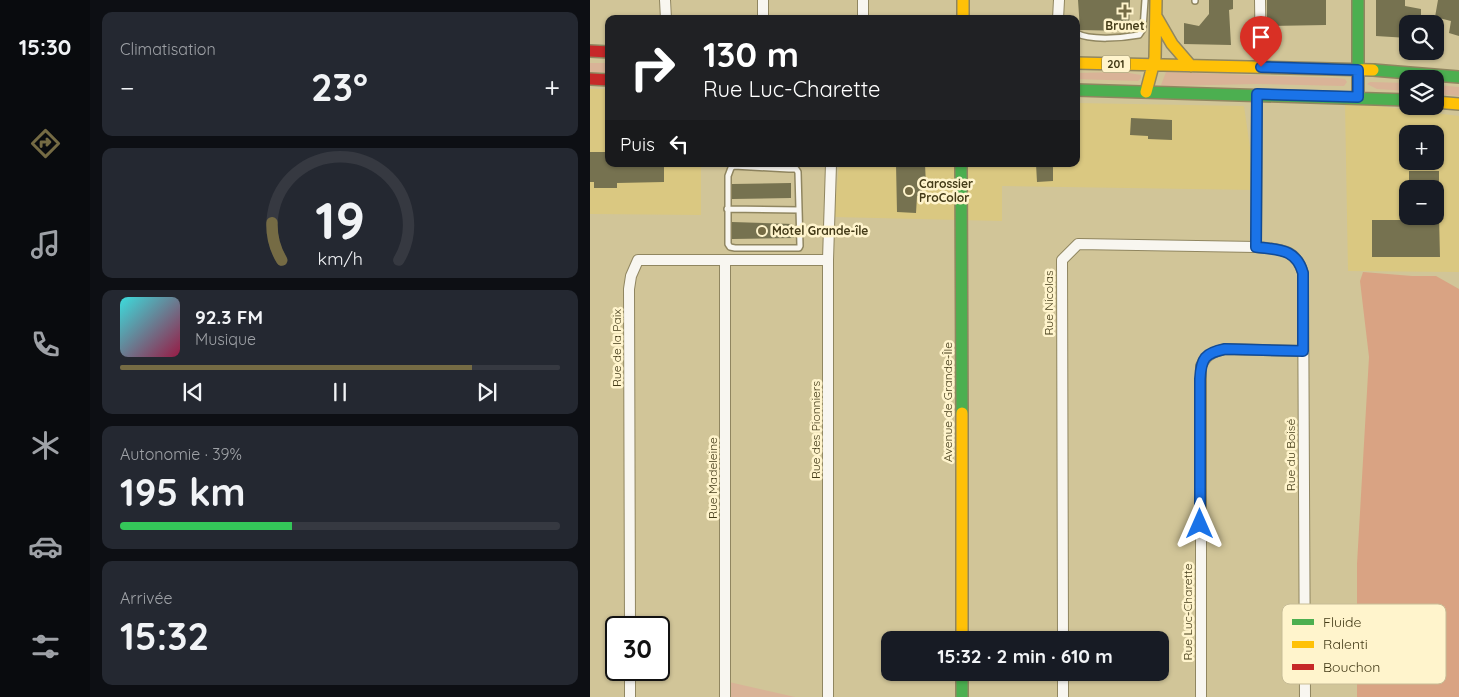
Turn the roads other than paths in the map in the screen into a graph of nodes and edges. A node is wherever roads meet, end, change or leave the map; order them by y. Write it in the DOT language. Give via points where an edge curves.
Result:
graph roads {
  1 [pos="665,0"];
  2 [pos="763,0"];
  3 [pos="863,0"];
  4 [pos="963,0"];
  5 [pos="1059,0"];
  6 [pos="1145,0"];
  7 [pos="1156,0"];
  8 [pos="1260,0"];
  9 [pos="1358,0"];
  10 [pos="666,15"];
  11 [pos="763,15"];
  12 [pos="863,15"];
  13 [pos="963,15"];
  14 [pos="1058,15"];
  15 [pos="1156,17"];
  16 [pos="1080,35"];
  17 [pos="590,52"];
  18 [pos="605,52"];
  19 [pos="1080,63"];
  20 [pos="1155,65"];
  21 [pos="1191,66"];
  22 [pos="1261,67"];
  23 [pos="1358,70"];
  24 [pos="1459,77"];
  25 [pos="590,79"];
  26 [pos="605,80"];
  27 [pos="1080,90"];
  28 [pos="1146,92"];
  29 [pos="1257,94"];
  30 [pos="1358,97"];
  31 [pos="1399,99"];
  32 [pos="1444,103"];
  33 [pos="1459,104"];
  34 [pos="732,167"];
  35 [pos="773,167"];
  36 [pos="831,167"];
  37 [pos="961,167"];
  38 [pos="728,209"];
  39 [pos="799,210"];
  40 [pos="1256,247"];
  41 [pos="726,260"];
  42 [pos="828,260"];
  43 [pos="1303,351"];
  44 [pos="1304,604"];
  45 [pos="630,616"];
  46 [pos="962,631"];
  47 [pos="1062,631"];
  48 [pos="630,681"];
  49 [pos="962,681"];
  50 [pos="1063,681"];
  51 [pos="1305,684"];
  52 [pos="630,697"];
  53 [pos="725,697"];
  54 [pos="828,697"];
  55 [pos="962,697"];
  56 [pos="1063,697"];
  57 [pos="1201,697"];
  58 [pos="1305,697"];
  1 -- 10 [label="street"];
  2 -- 11 [label="street"];
  3 -- 12 [label="street"];
  4 -- 13 [label="main road"];
  5 -- 14 [label="street"];
  6 -- 16 [label="lane" via="1143,29 1139,35 1117,38"];
  7 -- 15 [label="main road"];
  8 -- 22 [label="street"];
  9 -- 23 [label="main road"];
  15 -- 20 [label="main road"];
  15 -- 21 [label="main road" via="1172,44"];
  17 -- 18 [label="main road"];
  19 -- 20 [label="main road, 201"];
  20 -- 21 [label="main road, 201"];
  20 -- 28 [label="main road"];
  21 -- 22 [label="main road, 201"];
  22 -- 23 [label="main road, 201"];
  23 -- 24 [label="main road, 201"];
  23 -- 30 [label="main road"];
  25 -- 26 [label="main road"];
  27 -- 28 [label="main road, 201"];
  28 -- 29 [label="main road, 201"];
  29 -- 30 [label="main road, 201"];
  29 -- 40 [label="street"];
  30 -- 31 [label="main road, 201"];
  32 -- 33 [label="main road"];
  34 -- 38 [label="lane" via="728,176"];
  35 -- 39 [label="lane" via="796,169 798,172"];
  36 -- 42 [label="street, Rue des Pionniers"];
  37 -- 46 [label="main road, Avenue de Grande-Île"];
  38 -- 39 [label="lane"];
  38 -- 39 [label="lane" via="727,239 730,247 796,249 800,246"];
  40 -- 43 [label="street, Rue du Boisé" via="1282,250 1293,255 1300,264 1303,273"];
  40 -- 47 [label="street, Rue Nicolas" via="1078,244 1062,260"];
  41 -- 42 [label="street, Rue de la Paix"];
  41 -- 45 [label="street, Rue de la Paix" via="638,260 630,276"];
  41 -- 53 [label="street, Rue Madeleine"];
  42 -- 54 [label="street, Rue des Pionniers"];
  43 -- 44 [label="street, Rue du Boisé"];
  43 -- 57 [label="street, Rue Luc-Charette" via="1225,349 1205,356 1201,366"];
  48 -- 52 [label="street"];
  49 -- 55 [label="main road"];
  50 -- 56 [label="street"];
  51 -- 58 [label="street, Rue du Boisé"];
}
